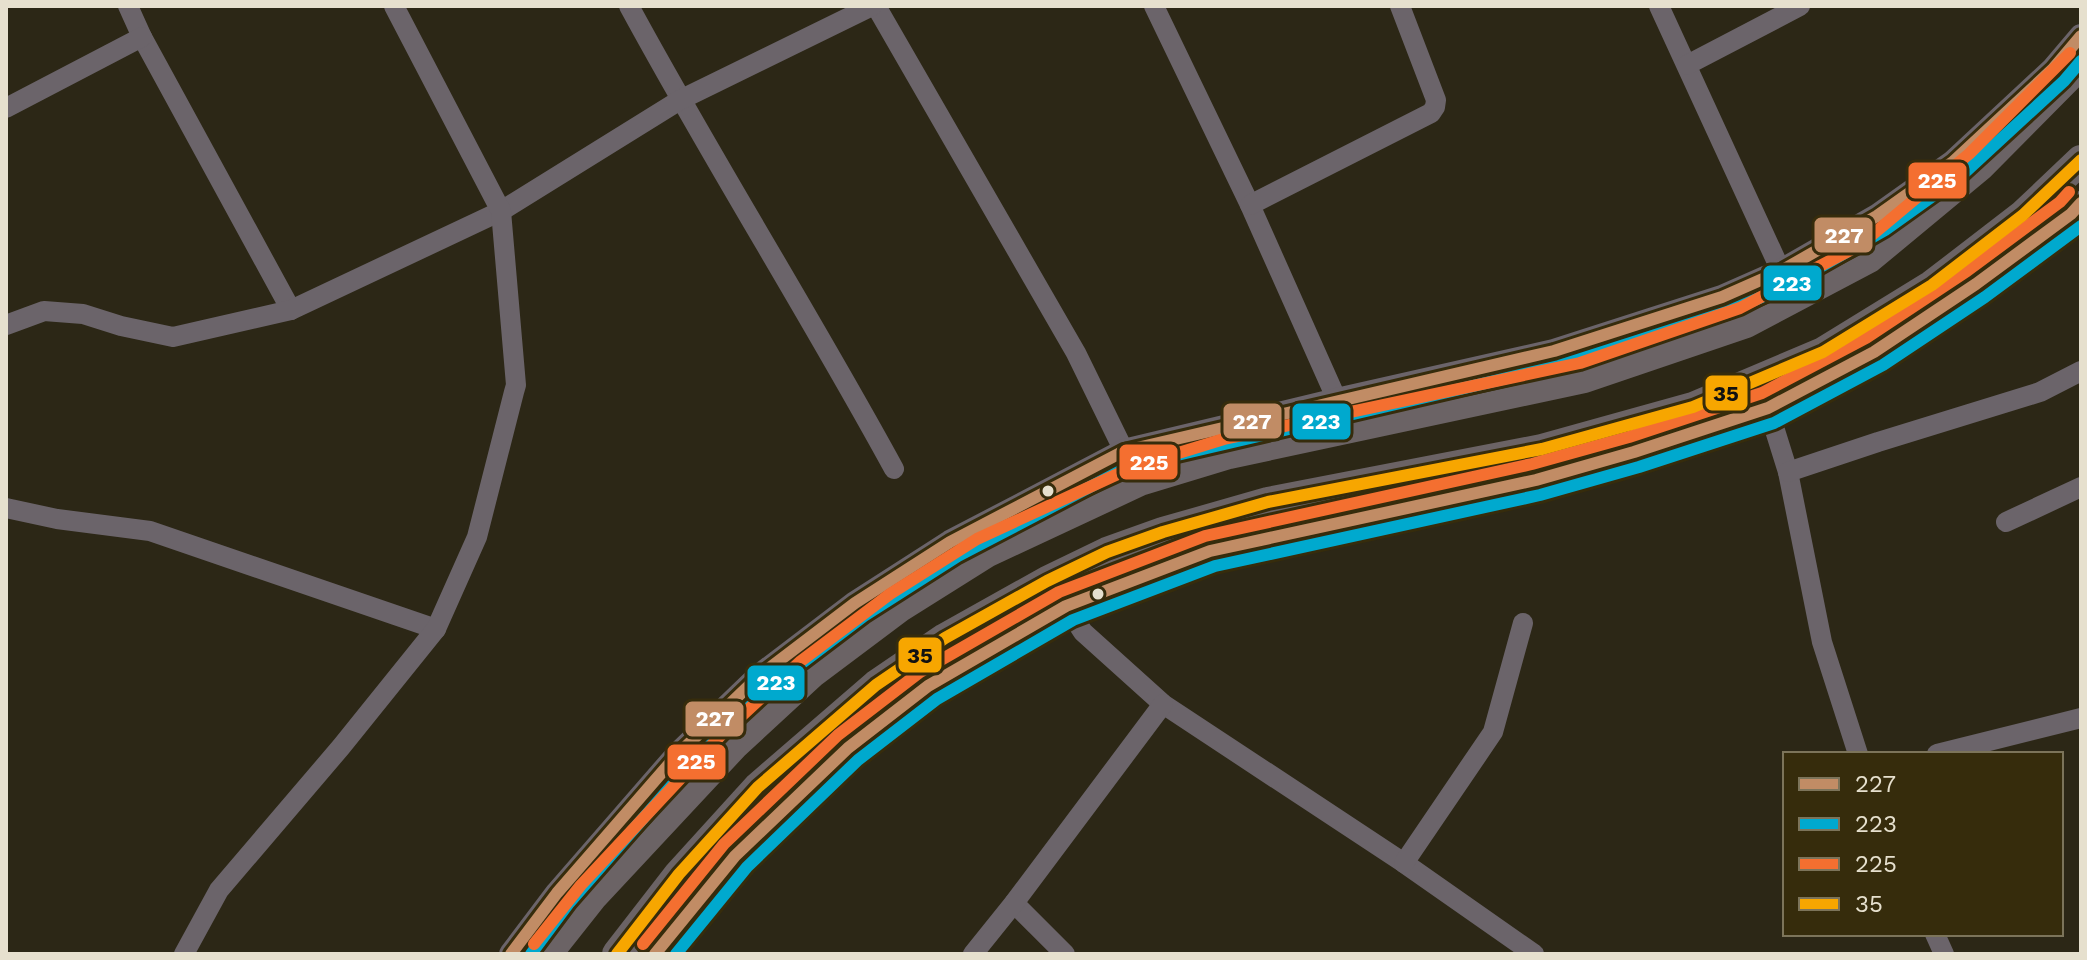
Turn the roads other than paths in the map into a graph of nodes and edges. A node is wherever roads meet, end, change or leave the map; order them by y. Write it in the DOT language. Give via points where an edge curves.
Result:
graph roads {
  1 [pos="128,6"];
  2 [pos="394,6"];
  3 [pos="629,6"];
  4 [pos="874,6"];
  5 [pos="1154,6"];
  6 [pos="1400,6"];
  7 [pos="1659,6"];
  8 [pos="1800,6"];
  9 [pos="2081,36"];
  10 [pos="142,37"];
  11 [pos="2081,64"];
  12 [pos="1687,65"];
  13 [pos="680,100"];
  14 [pos="6,108"];
  15 [pos="2081,160"];
  16 [pos="2081,203"];
  17 [pos="1250,205"];
  18 [pos="501,211"];
  19 [pos="1781,271"];
  20 [pos="291,310"];
  21 [pos="6,325"];
  22 [pos="2081,371"];
  23 [pos="1337,400"];
  24 [pos="1768,408"];
  25 [pos="1124,451"];
  26 [pos="894,469"];
  27 [pos="1788,472"];
  28 [pos="2081,487"];
  29 [pos="6,508"];
  30 [pos="2006,522"];
  31 [pos="1066,606"];
  32 [pos="1523,623"];
  33 [pos="436,629"];
  34 [pos="1163,704"];
  35 [pos="2081,718"];
  36 [pos="1857,752"];
  37 [pos="1945,752"];
  38 [pos="1404,863"];
  39 [pos="1014,903"];
  40 [pos="184,954"];
  41 [pos="511,954"];
  42 [pos="547,954"];
  43 [pos="617,954"];
  44 [pos="655,954"];
  45 [pos="973,954"];
  46 [pos="1065,954"];
  47 [pos="1534,954"];
  1 -- 10 [label="street"];
  2 -- 18 [label="street"];
  3 -- 13 [label="street"];
  4 -- 13 [label="street"];
  4 -- 25 [label="street" via="1076,353"];
  5 -- 17 [label="street"];
  6 -- 17 [label="street" via="1436,100 1431,113"];
  7 -- 12 [label="street"];
  8 -- 12 [label="street"];
  9 -- 19 [label="street" via="1953,162 1877,216"];
  10 -- 14 [label="street"];
  10 -- 20 [label="street"];
  11 -- 42 [label="main road" via="1980,166 1869,258 1746,323 1584,378 1229,454 1140,481 986,553 900,607 812,673 734,745 593,896"];
  12 -- 19 [label="street"];
  13 -- 18 [label="street"];
  13 -- 26 [label="street"];
  15 -- 43 [label="main road" via="2023,215 1932,285 1823,352 1693,407 1542,449 1268,502 1107,552 1047,581 945,638 876,685 758,787 679,874"];
  16 -- 24 [label="street" via="1976,284 1887,343"];
  17 -- 23 [label="street"];
  18 -- 20 [label="street"];
  18 -- 33 [label="street" via="516,385 477,537"];
  19 -- 23 [label="street" via="1722,297 1554,351"];
  20 -- 21 [label="street" via="173,337 83,314 44,311"];
  22 -- 27 [label="street" via="2040,392"];
  23 -- 25 [label="street"];
  24 -- 27 [label="street"];
  24 -- 31 [label="street" via="1536,480 1210,551"];
  25 -- 41 [label="street" via="950,542 855,603 759,676 677,755"];
  27 -- 36 [label="street" via="1822,642"];
  28 -- 30 [label="street"];
  29 -- 33 [label="street" via="150,531"];
  31 -- 34 [label="street" via="1083,632"];
  31 -- 44 [label="street" via="928,686 848,748 735,856"];
  32 -- 38 [label="street" via="1493,732"];
  33 -- 40 [label="street" via="219,890"];
  34 -- 38 [label="street"];
  34 -- 39 [label="street"];
  35 -- 37 [label="street"];
  38 -- 47 [label="street"];
  39 -- 45 [label="street"];
  39 -- 46 [label="street"];
}
